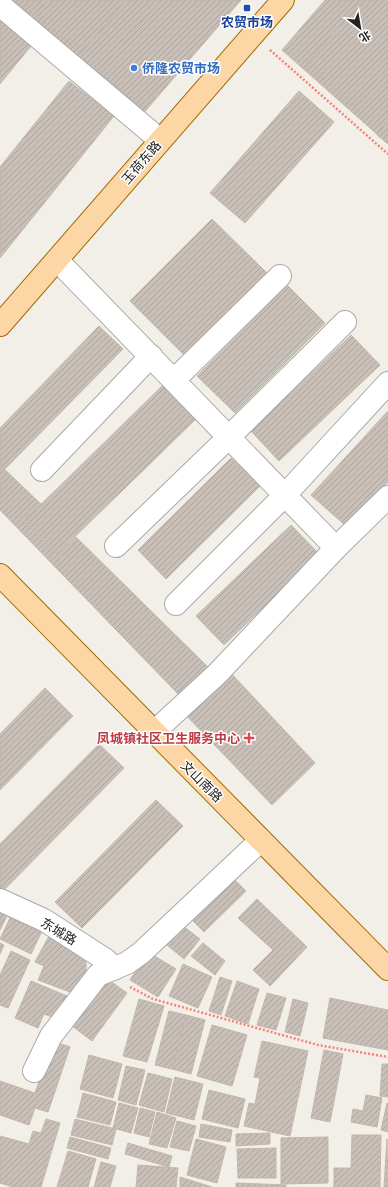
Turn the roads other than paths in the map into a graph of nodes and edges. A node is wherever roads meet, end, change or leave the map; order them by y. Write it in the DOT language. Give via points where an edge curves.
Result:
graph roads {
  1 [pos="283,0"];
  2 [pos="0,5"];
  3 [pos="160,140"];
  4 [pos="57,260"];
  5 [pos="280,276"];
  6 [pos="345,322"];
  7 [pos="0,325"];
  8 [pos="151,356"];
  9 [pos="174,380"];
  10 [pos="388,383"];
  11 [pos="229,437"];
  12 [pos="42,470"];
  13 [pos="285,495"];
  14 [pos="388,497"];
  15 [pos="116,546"];
  16 [pos="336,548"];
  17 [pos="0,575"];
  18 [pos="176,604"];
  19 [pos="154,732"];
  20 [pos="261,840"];
  21 [pos="0,900"];
  22 [pos="114,969"];
  23 [pos="388,969"];
  24 [pos="34,1071"];
  1 -- 3 [label="main road, 玉荷东路"];
  2 -- 3 [label="street"];
  3 -- 4 [label="main road, 玉荷东路"];
  4 -- 7 [label="main road, 玉荷东路"];
  4 -- 8 [label="street"];
  5 -- 9 [label="street"];
  6 -- 11 [label="street"];
  8 -- 9 [label="street"];
  8 -- 12 [label="street"];
  9 -- 11 [label="street"];
  10 -- 13 [label="street"];
  11 -- 13 [label="street"];
  11 -- 15 [label="street"];
  13 -- 16 [label="street"];
  13 -- 18 [label="street"];
  14 -- 16 [label="street"];
  16 -- 19 [label="street" via="217,674"];
  17 -- 19 [label="main road, 文山南路"];
  19 -- 20 [label="main road, 文山南路"];
  20 -- 22 [label="street" via="140,953"];
  20 -- 23 [label="main road, 文山南路"];
  21 -- 22 [label="street, 东城路" via="44,920 106,960"];
  22 -- 24 [label="street" via="98,975 50,1036"];
}
